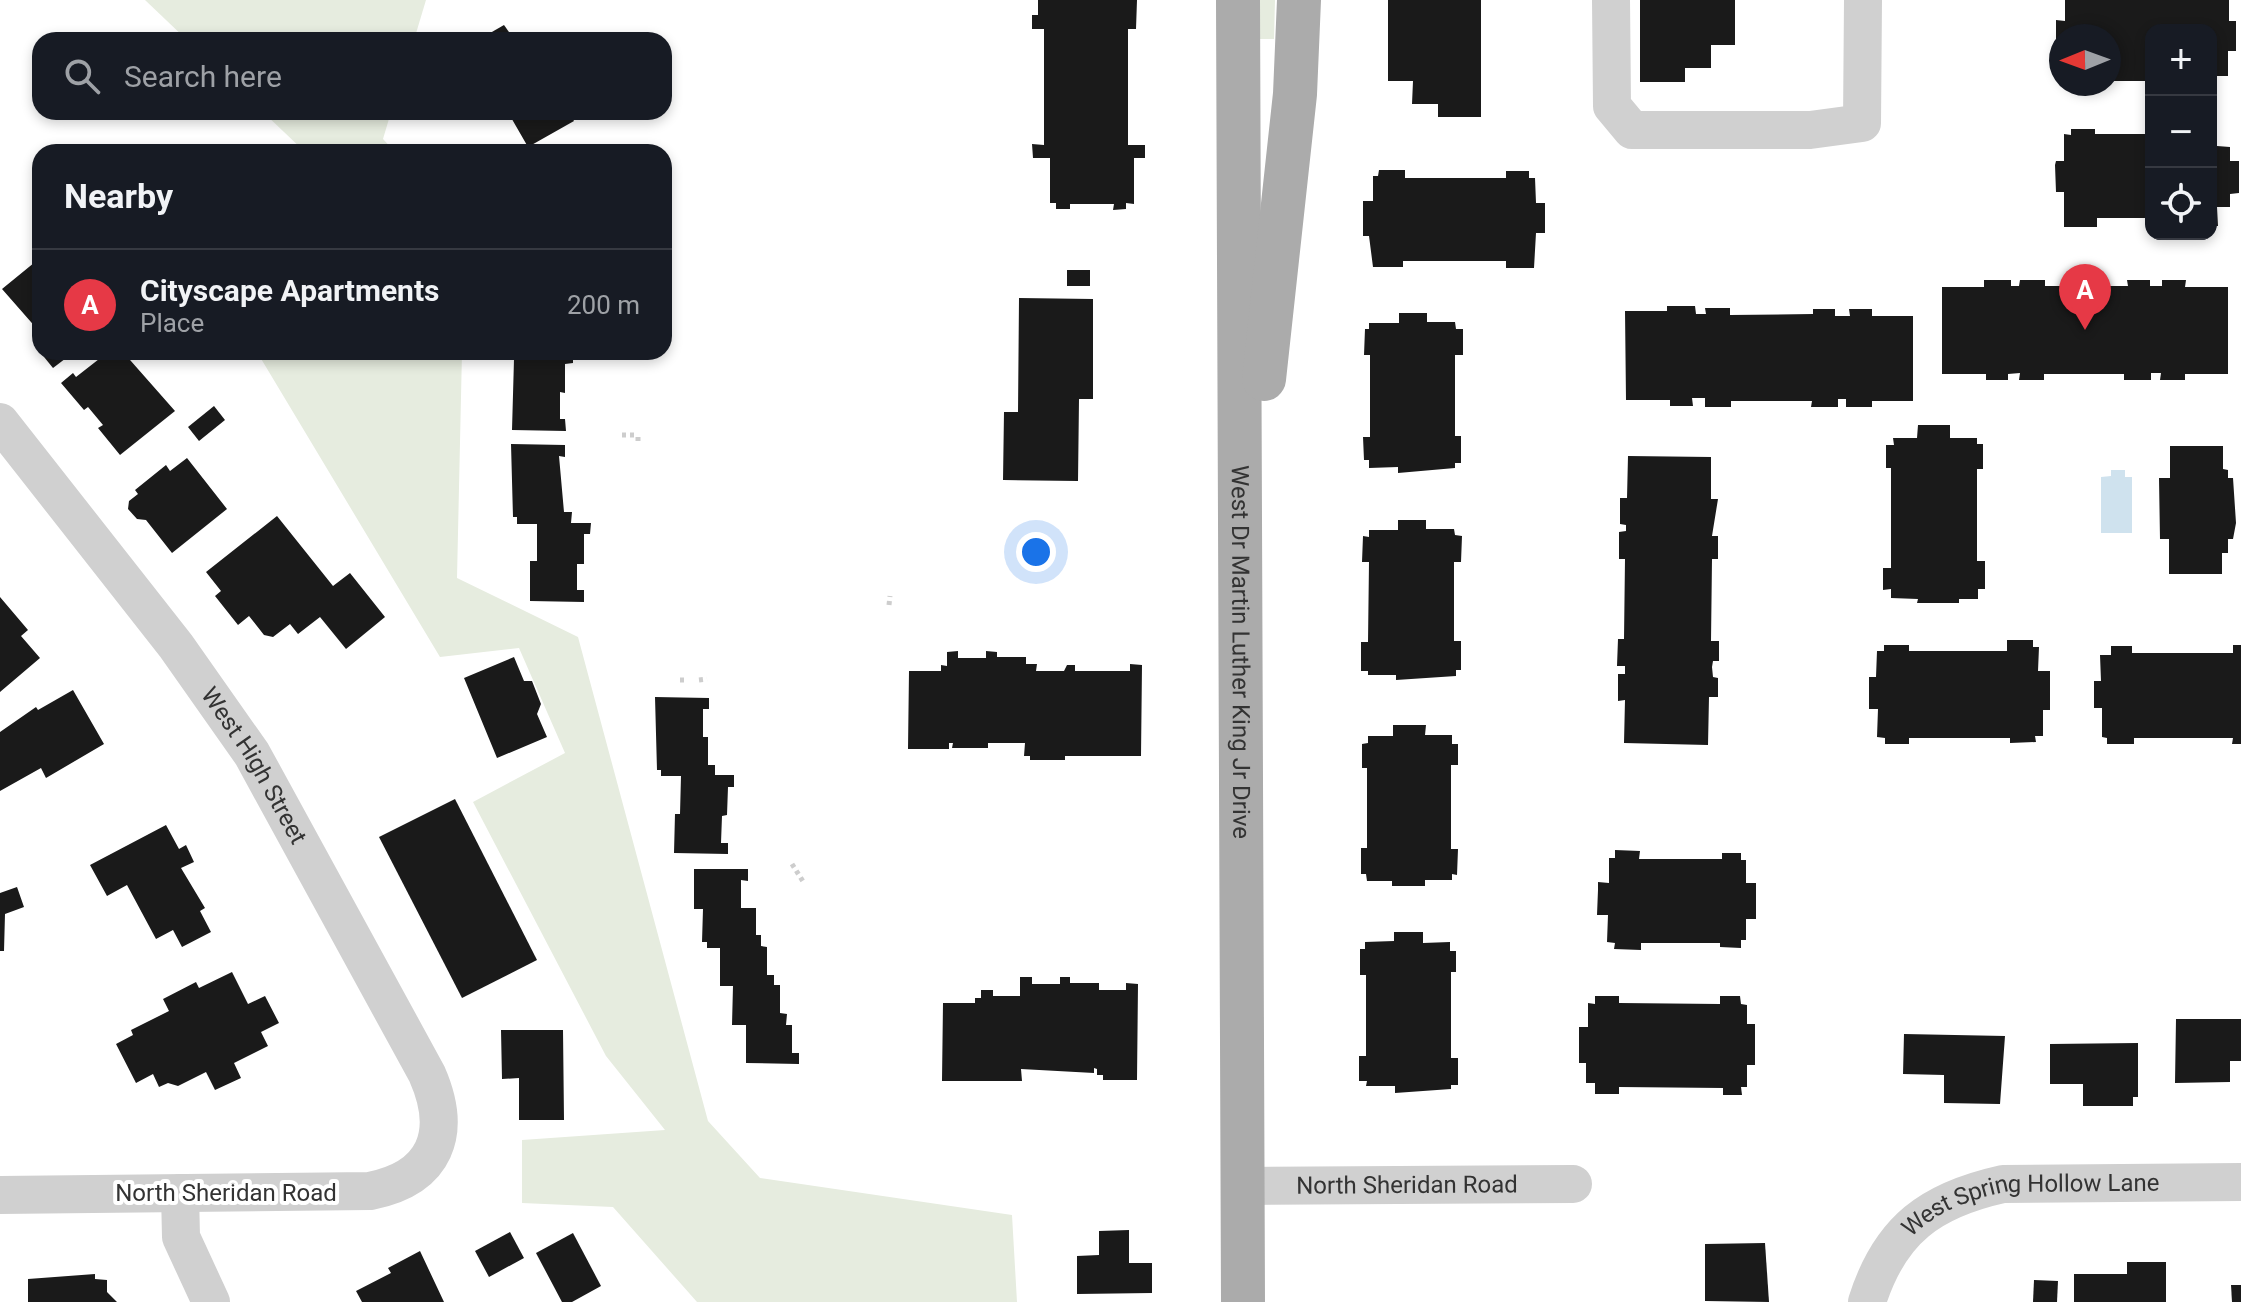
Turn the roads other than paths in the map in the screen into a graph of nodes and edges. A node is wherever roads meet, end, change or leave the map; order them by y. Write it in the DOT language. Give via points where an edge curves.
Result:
graph roads {
  1 [pos="1238,0"];
  2 [pos="1299,0"];
  3 [pos="1611,0"];
  4 [pos="1863,0"];
  5 [pos="0,422"];
  6 [pos="1241,544"];
  7 [pos="435,1147"];
  8 [pos="2241,1182"];
  9 [pos="1573,1184"];
  10 [pos="1243,1186"];
  11 [pos="180,1193"];
  12 [pos="0,1195"];
  13 [pos="211,1302"];
  14 [pos="1243,1302"];
  15 [pos="1867,1302"];
  1 -- 6 [label="main road, West Dr Martin Luther King Jr Drive"];
  2 -- 6 [label="main road" via="1294,109"];
  3 -- 4 [label="street" via="1612,106 1632,130 1810,130 1862,123"];
  5 -- 7 [label="street, West High Street" via="176,646 274,791 427,1074 439,1113"];
  6 -- 10 [label="main road, West Dr Martin Luther King Jr Drive"];
  7 -- 11 [label="street, North Sheridan Road" via="418,1172 370,1191"];
  8 -- 15 [label="street, West Spring Hollow Lane" via="2003,1184 1968,1192 1936,1205 1897,1241"];
  9 -- 10 [label="street, North Sheridan Road"];
  10 -- 14 [label="main road, West Dr Martin Luther King Jr Drive"];
  11 -- 12 [label="street, North Sheridan Road"];
  11 -- 13 [label="street" via="181,1237"];
}
